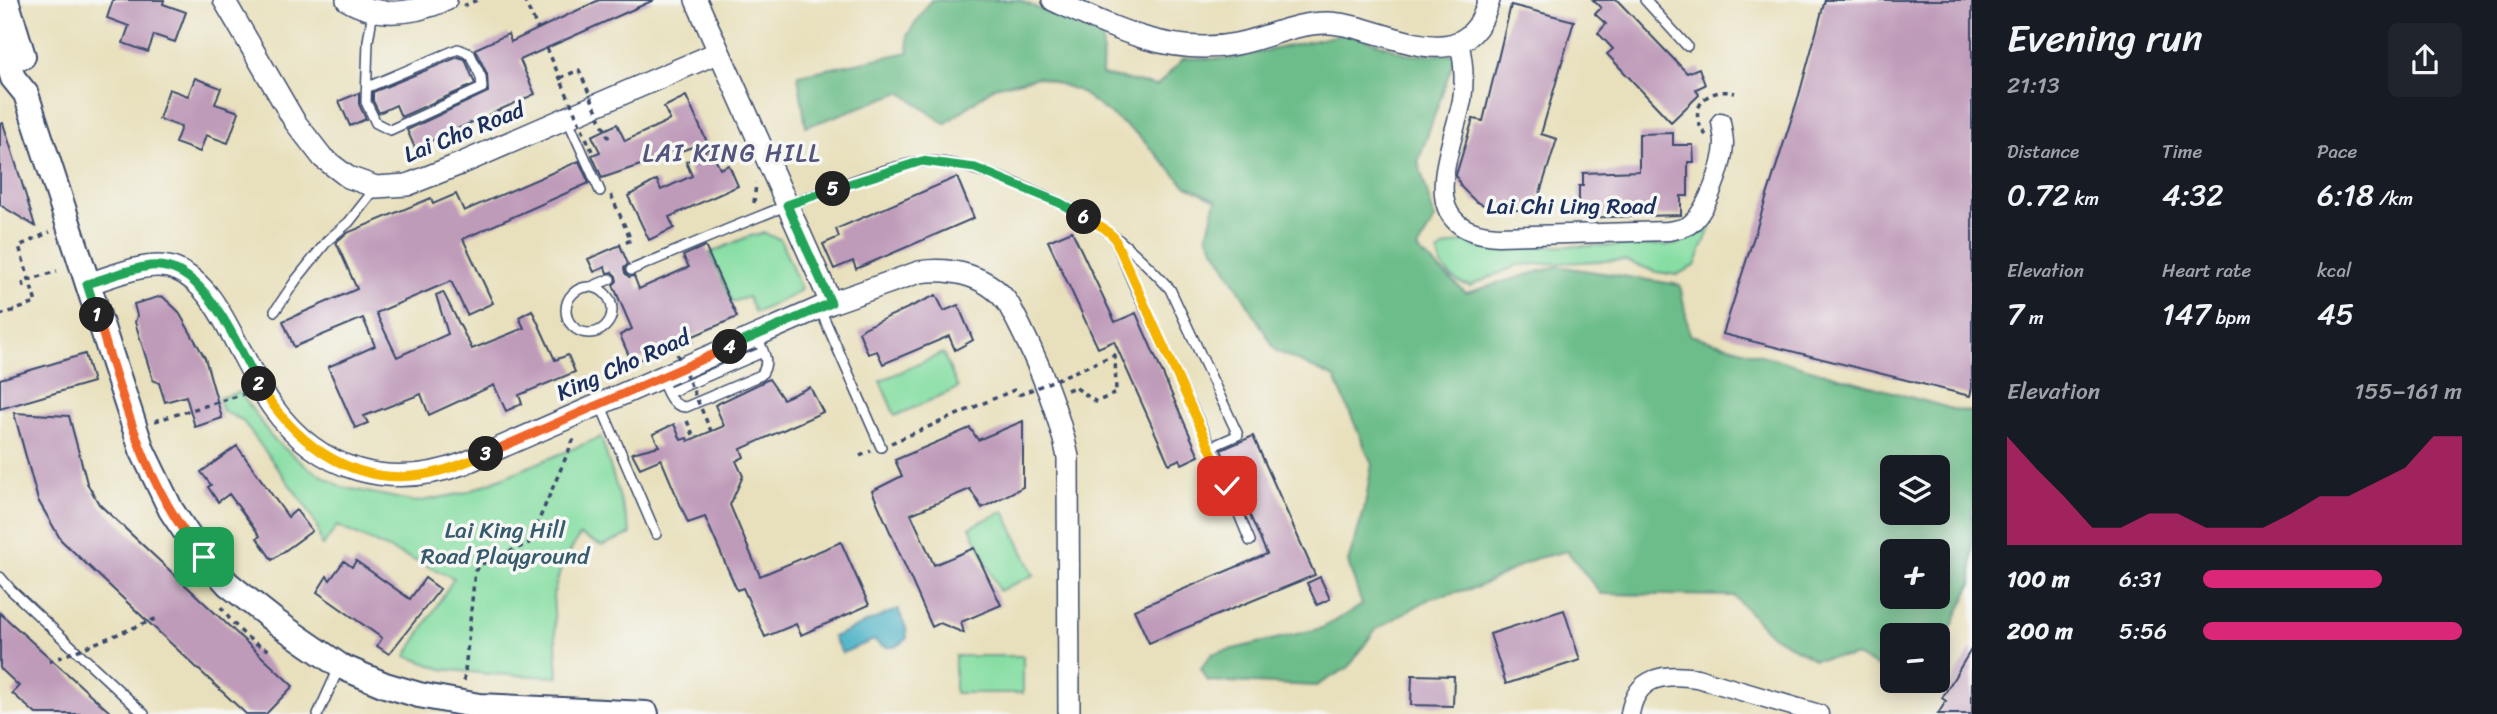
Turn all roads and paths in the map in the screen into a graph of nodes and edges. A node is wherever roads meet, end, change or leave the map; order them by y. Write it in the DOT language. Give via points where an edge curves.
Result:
graph roads {
  1 [pos="6,0"];
  2 [pos="224,0"];
  3 [pos="346,0"];
  4 [pos="446,0"];
  5 [pos="524,0"];
  6 [pos="696,0"];
  7 [pos="1053,0"];
  8 [pos="1489,0"];
  9 [pos="1645,0"];
  10 [pos="373,11"];
  11 [pos="538,29"];
  12 [pos="0,36"];
  13 [pos="1459,42"];
  14 [pos="1687,46"];
  15 [pos="547,48"];
  16 [pos="719,52"];
  17 [pos="560,78"];
  18 [pos="368,87"];
  19 [pos="1735,93"];
  20 [pos="26,94"];
  21 [pos="568,118"];
  22 [pos="1721,122"];
  23 [pos="609,139"];
  24 [pos="1710,140"];
  25 [pos="592,151"];
  26 [pos="755,178"];
  27 [pos="376,187"];
  28 [pos="604,190"];
  29 [pos="787,205"];
  30 [pos="751,209"];
  31 [pos="50,232"];
  32 [pos="1114,237"];
  33 [pos="620,245"];
  34 [pos="631,270"];
  35 [pos="59,271"];
  36 [pos="610,279"];
  37 [pos="87,284"];
  38 [pos="31,285"];
  39 [pos="591,287"];
  40 [pos="825,306"];
  41 [pos="275,311"];
  42 [pos="0,314"];
  43 [pos="760,344"];
  44 [pos="673,345"];
  45 [pos="665,385"];
  46 [pos="1074,387"];
  47 [pos="242,395"];
  48 [pos="600,404"];
  49 [pos="687,421"];
  50 [pos="149,422"];
  51 [pos="711,431"];
  52 [pos="575,435"];
  53 [pos="695,439"];
  54 [pos="881,447"];
  55 [pos="1211,447"];
  56 [pos="860,456"];
  57 [pos="656,534"];
  58 [pos="1250,541"];
  59 [pos="0,577"];
  60 [pos="215,601"];
  61 [pos="160,617"];
  62 [pos="273,651"];
  63 [pos="49,662"];
  64 [pos="340,666"];
  65 [pos="464,681"];
  66 [pos="144,714"];
  67 [pos="318,714"];
  68 [pos="646,714"];
  69 [pos="1069,714"];
  70 [pos="1630,714"];
  71 [pos="1819,714"];
  1 -- 20 [label="main road" via="28,73"];
  2 -- 27 [label="street, Lai Cho Road" via="295,122 323,158 348,177"];
  3 -- 10 [label="street"];
  4 -- 10 [label="street" via="410,12"];
  5 -- 11 [label="path"];
  6 -- 16 [label="street"];
  7 -- 13 [label="street" via="1128,34 1174,45 1234,45 1321,23 1422,46 1442,48"];
  8 -- 13 [label="street" via="1480,22"];
  9 -- 14 [label="lane"];
  10 -- 18 [label="lane"];
  12 -- 20 [label="main road" via="13,78"];
  13 -- 22 [label="street, Lai Chi Ling Road" via="1463,90 1442,190 1457,222 1480,234 1684,228 1707,202 1723,153"];
  15 -- 17 [label="path"];
  16 -- 21 [label="street, Lai Cho Road"];
  16 -- 29 [label="street"];
  17 -- 23 [label="path, bridge" via="579,70"];
  17 -- 25 [label="path, bridge"];
  18 -- 18 [label="lane" via="458,49 470,54 482,88 390,130 376,123 366,102"];
  19 -- 24 [label="path" via="1712,94 1698,108 1696,119"];
  20 -- 37 [label="main road"];
  21 -- 27 [label="street, Lai Cho Road" via="407,185"];
  21 -- 28 [label="lane"];
  26 -- 30 [label="path" via="756,201"];
  27 -- 41 [label="lane" via="296,279"];
  28 -- 33 [label="path" via="631,240"];
  29 -- 32 [label="lane" via="922,161 975,168 1060,203"];
  29 -- 34 [label="lane"];
  29 -- 40 [label="street"];
  31 -- 38 [label="path" via="19,246"];
  32 -- 55 [label="lane"];
  32 -- 55 [label="lane" via="1170,289 1238,435"];
  35 -- 38 [label="path, bridge" via="23,282 24,287"];
  36 -- 39 [label="lane"];
  37 -- 48 [label="street, King Cho Road" via="152,266 186,276 218,309 272,407 300,437 344,466 375,475 412,477 444,471"];
  37 -- 64 [label="main road" via="130,418 171,510 197,549 229,584"];
  38 -- 42 [label="path" via="36,303"];
  39 -- 39 [label="lane" via="605,293 611,315 603,328 581,332 569,323 565,309 576,290"];
  40 -- 43 [label="street, King Cho Road"];
  40 -- 54 [label="lane"];
  40 -- 69 [label="street, King Cho Road" via="933,270 971,276 1004,296 1041,375 1068,457"];
  43 -- 45 [label="street, King Cho Road"];
  43 -- 45 [label="lane" via="767,360 761,375 687,407 672,402"];
  44 -- 51 [label="path, bridge"];
  45 -- 48 [label="street, King Cho Road"];
  46 -- 54 [label="path, bridge" via="1096,402 1116,393 1117,354 1019,395 1014,390"];
  47 -- 50 [label="path"];
  48 -- 57 [label="lane"];
  49 -- 53 [label="path"];
  52 -- 65 [label="path" via="528,543 475,571"];
  54 -- 56 [label="path"];
  55 -- 58 [label="lane"];
  59 -- 66 [label="lane"];
  60 -- 62 [label="path" via="260,648"];
  61 -- 63 [label="path, bridge"];
  64 -- 67 [label="lane"];
  64 -- 68 [label="main road" via="385,685 455,703"];
  70 -- 71 [label="street" via="1643,685 1680,675"];
}
